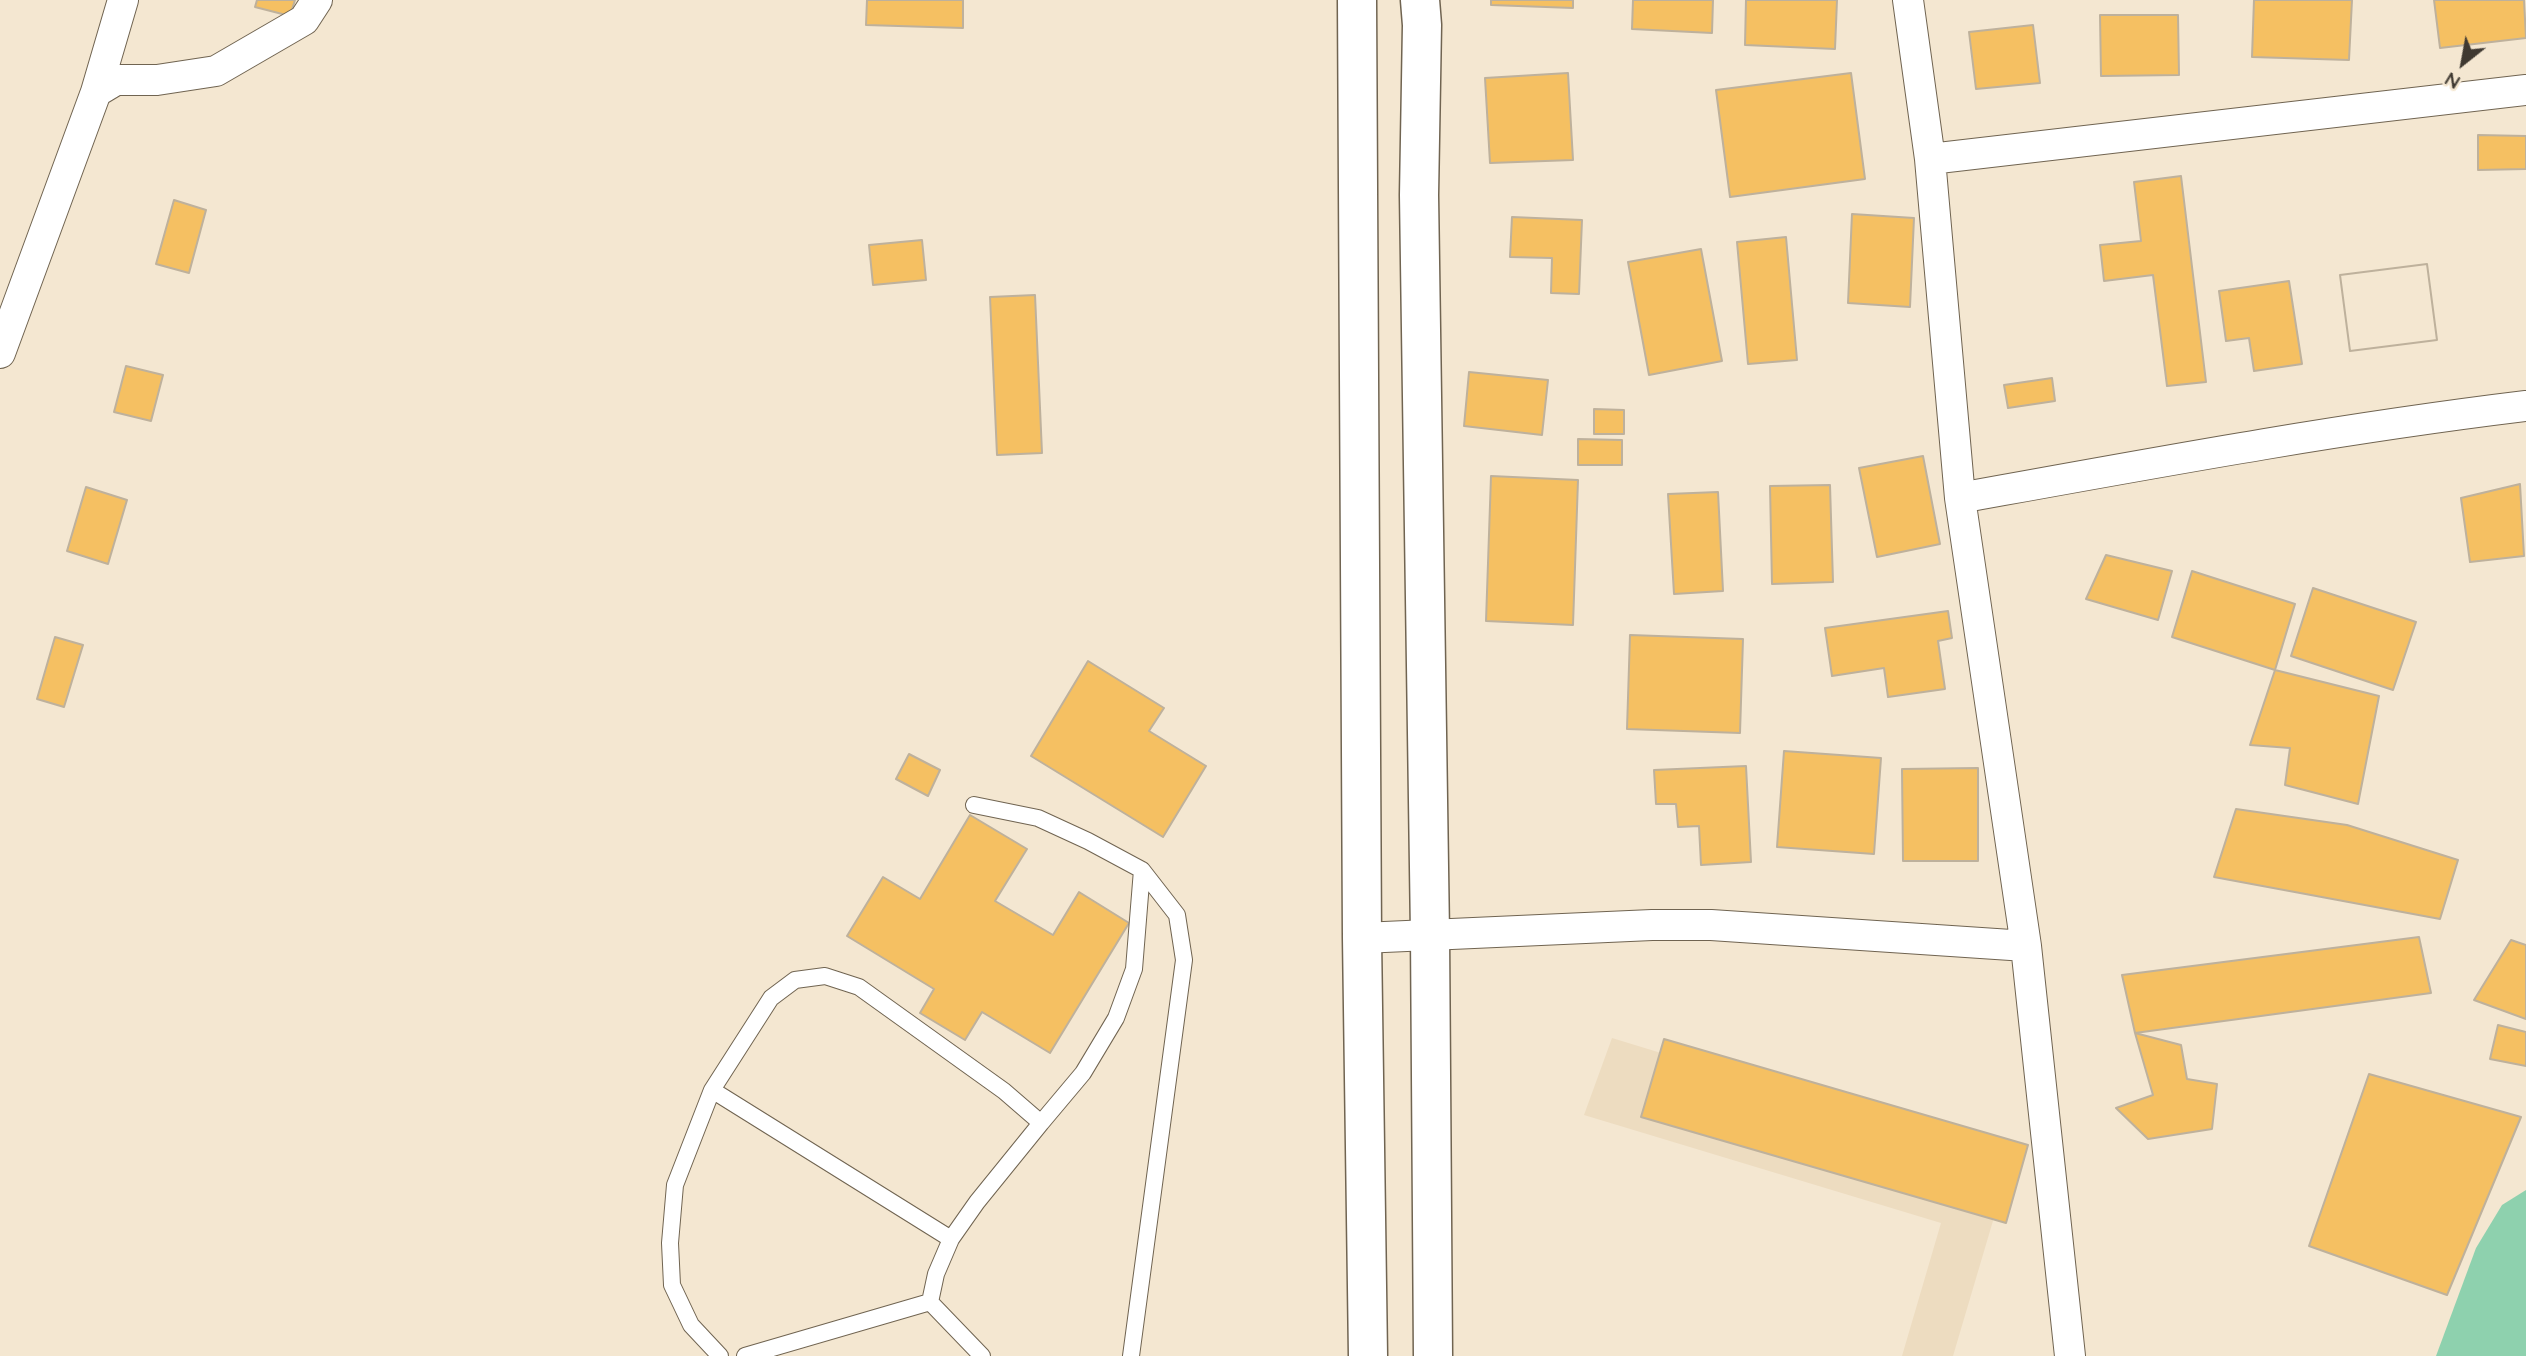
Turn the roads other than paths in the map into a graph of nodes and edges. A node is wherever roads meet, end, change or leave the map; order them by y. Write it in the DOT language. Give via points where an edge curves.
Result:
graph roads {
  1 [pos="123,0"];
  2 [pos="317,0"];
  3 [pos="1357,0"];
  4 [pos="1420,0"];
  5 [pos="1908,0"];
  6 [pos="2526,90"];
  7 [pos="96,92"];
  8 [pos="1930,159"];
  9 [pos="1357,192"];
  10 [pos="1419,195"];
  11 [pos="0,353"];
  12 [pos="2526,406"];
  13 [pos="1960,498"];
  14 [pos="974,805"];
  15 [pos="1142,870"];
  16 [pos="1430,934"];
  17 [pos="1362,938"];
  18 [pos="2026,946"];
  19 [pos="712,1090"];
  20 [pos="1041,1123"];
  21 [pos="951,1239"];
  22 [pos="930,1302"];
  23 [pos="720,1356"];
  24 [pos="746,1356"];
  25 [pos="982,1356"];
  26 [pos="1132,1356"];
  27 [pos="1368,1356"];
  28 [pos="1433,1356"];
  29 [pos="2070,1356"];
  1 -- 7 [label="street"];
  2 -- 7 [label="street" via="304,20 216,71 157,80 116,80"];
  3 -- 9 [label="street"];
  4 -- 10 [label="street"];
  5 -- 8 [label="street"];
  6 -- 8 [label="street"];
  7 -- 11 [label="street"];
  8 -- 13 [label="street"];
  9 -- 10 [label="street"];
  9 -- 17 [label="street"];
  10 -- 16 [label="street"];
  12 -- 13 [label="street" via="2206,453"];
  13 -- 18 [label="street"];
  14 -- 15 [label="lane" via="1038,818"];
  15 -- 20 [label="lane" via="1134,969 1116,1018 1083,1073"];
  15 -- 26 [label="lane" via="1177,915 1184,960"];
  16 -- 17 [label="street"];
  16 -- 18 [label="street" via="1711,925"];
  16 -- 28 [label="street"];
  17 -- 27 [label="street"];
  18 -- 29 [label="street"];
  19 -- 20 [label="lane" via="771,998 795,980 825,976 859,987"];
  19 -- 21 [label="lane"];
  19 -- 23 [label="lane" via="675,1185 670,1243 672,1285 691,1325"];
  20 -- 21 [label="lane"];
  21 -- 22 [label="lane"];
  22 -- 24 [label="lane"];
  22 -- 25 [label="lane"];
}
